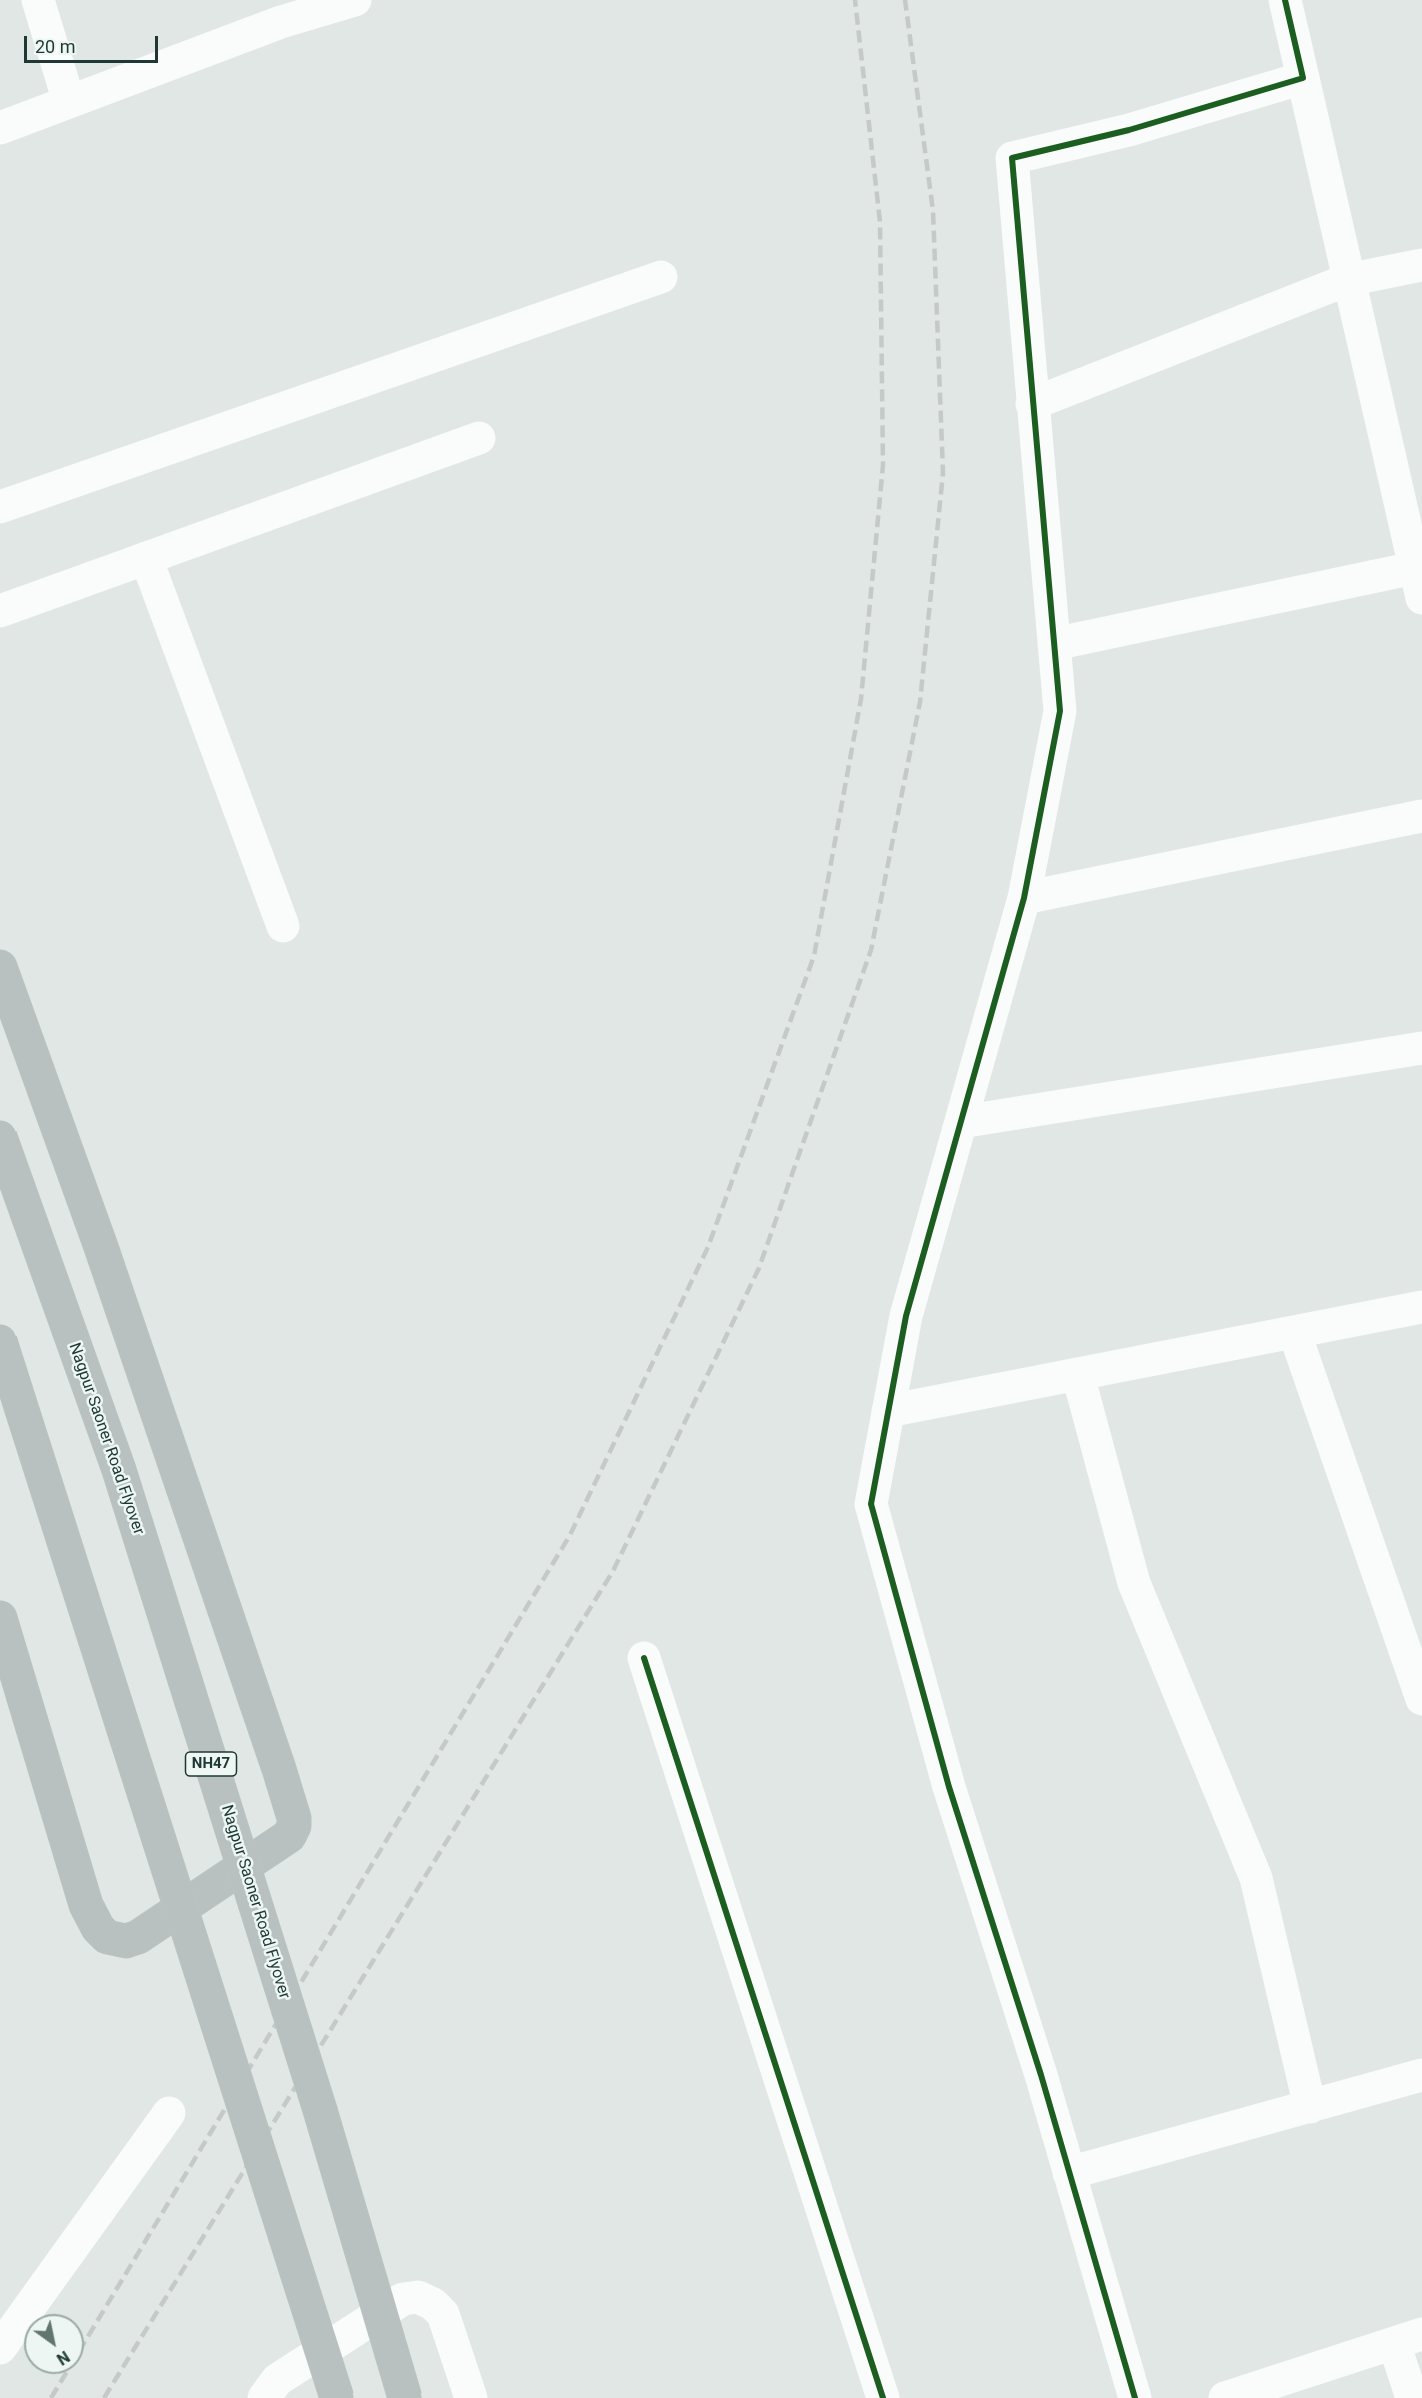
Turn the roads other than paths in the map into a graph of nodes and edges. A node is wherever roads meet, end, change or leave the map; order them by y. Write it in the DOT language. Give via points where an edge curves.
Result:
graph roads {
  1 [pos="38,0"];
  2 [pos="356,0"];
  3 [pos="1285,0"];
  4 [pos="1303,78"];
  5 [pos="69,102"];
  6 [pos="0,128"];
  7 [pos="1422,265"];
  8 [pos="660,277"];
  9 [pos="1347,280"];
  10 [pos="1032,404"];
  11 [pos="479,438"];
  12 [pos="0,507"];
  13 [pos="146,558"];
  14 [pos="1418,583"];
  15 [pos="0,611"];
  16 [pos="1054,644"];
  17 [pos="1422,816"];
  18 [pos="1024,898"];
  19 [pos="283,926"];
  20 [pos="0,967"];
  21 [pos="1422,1048"];
  22 [pos="961,1122"];
  23 [pos="0,1137"];
  24 [pos="1422,1307"];
  25 [pos="1295,1334"];
  26 [pos="0,1341"];
  27 [pos="1078,1375"];
  28 [pos="888,1411"];
  29 [pos="0,1618"];
  30 [pos="644,1658"];
  31 [pos="1422,1699"];
  32 [pos="1422,2075"];
  33 [pos="1310,2107"];
  34 [pos="169,2113"];
  35 [pos="1069,2173"];
  36 [pos="1408,2339"];
  37 [pos="0,2348"];
  38 [pos="264,2398"];
  39 [pos="337,2398"];
  40 [pos="405,2398"];
  41 [pos="471,2398"];
  42 [pos="883,2398"];
  43 [pos="1135,2398"];
  44 [pos="1225,2398"];
  45 [pos="1413,2398"];
  1 -- 5 [label="street"];
  2 -- 5 [label="street" via="281,21"];
  3 -- 4 [label="street"];
  4 -- 9 [label="street"];
  4 -- 10 [label="street" via="1129,130 1012,158"];
  5 -- 6 [label="street"];
  7 -- 9 [label="street"];
  8 -- 12 [label="street"];
  9 -- 10 [label="street"];
  9 -- 14 [label="street"];
  10 -- 16 [label="street"];
  11 -- 13 [label="street"];
  13 -- 15 [label="street"];
  13 -- 19 [label="street"];
  14 -- 16 [label="street"];
  16 -- 18 [label="street" via="1060,711"];
  17 -- 18 [label="street"];
  18 -- 22 [label="street"];
  20 -- 29 [label="highway" via="101,1246 279,1769 294,1818 289,1836 138,1937 126,1941 107,1936 86,1905"];
  21 -- 22 [label="street"];
  22 -- 28 [label="street" via="906,1316"];
  23 -- 40 [label="highway, Nagpur Saoner Road Flyover / NH47, bridge" via="119,1470 320,2110"];
  24 -- 25 [label="street"];
  25 -- 27 [label="street"];
  25 -- 31 [label="street"];
  26 -- 39 [label="highway, bridge"];
  27 -- 28 [label="street"];
  27 -- 33 [label="street" via="1134,1583 1256,1878"];
  28 -- 35 [label="street" via="871,1504 949,1787"];
  30 -- 42 [label="street"];
  32 -- 33 [label="street"];
  33 -- 35 [label="street"];
  34 -- 37 [label="street"];
  35 -- 43 [label="street"];
  36 -- 44 [label="street"];
  36 -- 45 [label="street"];
  38 -- 41 [label="street" via="277,2380 403,2299 418,2297 443,2314"];
}
